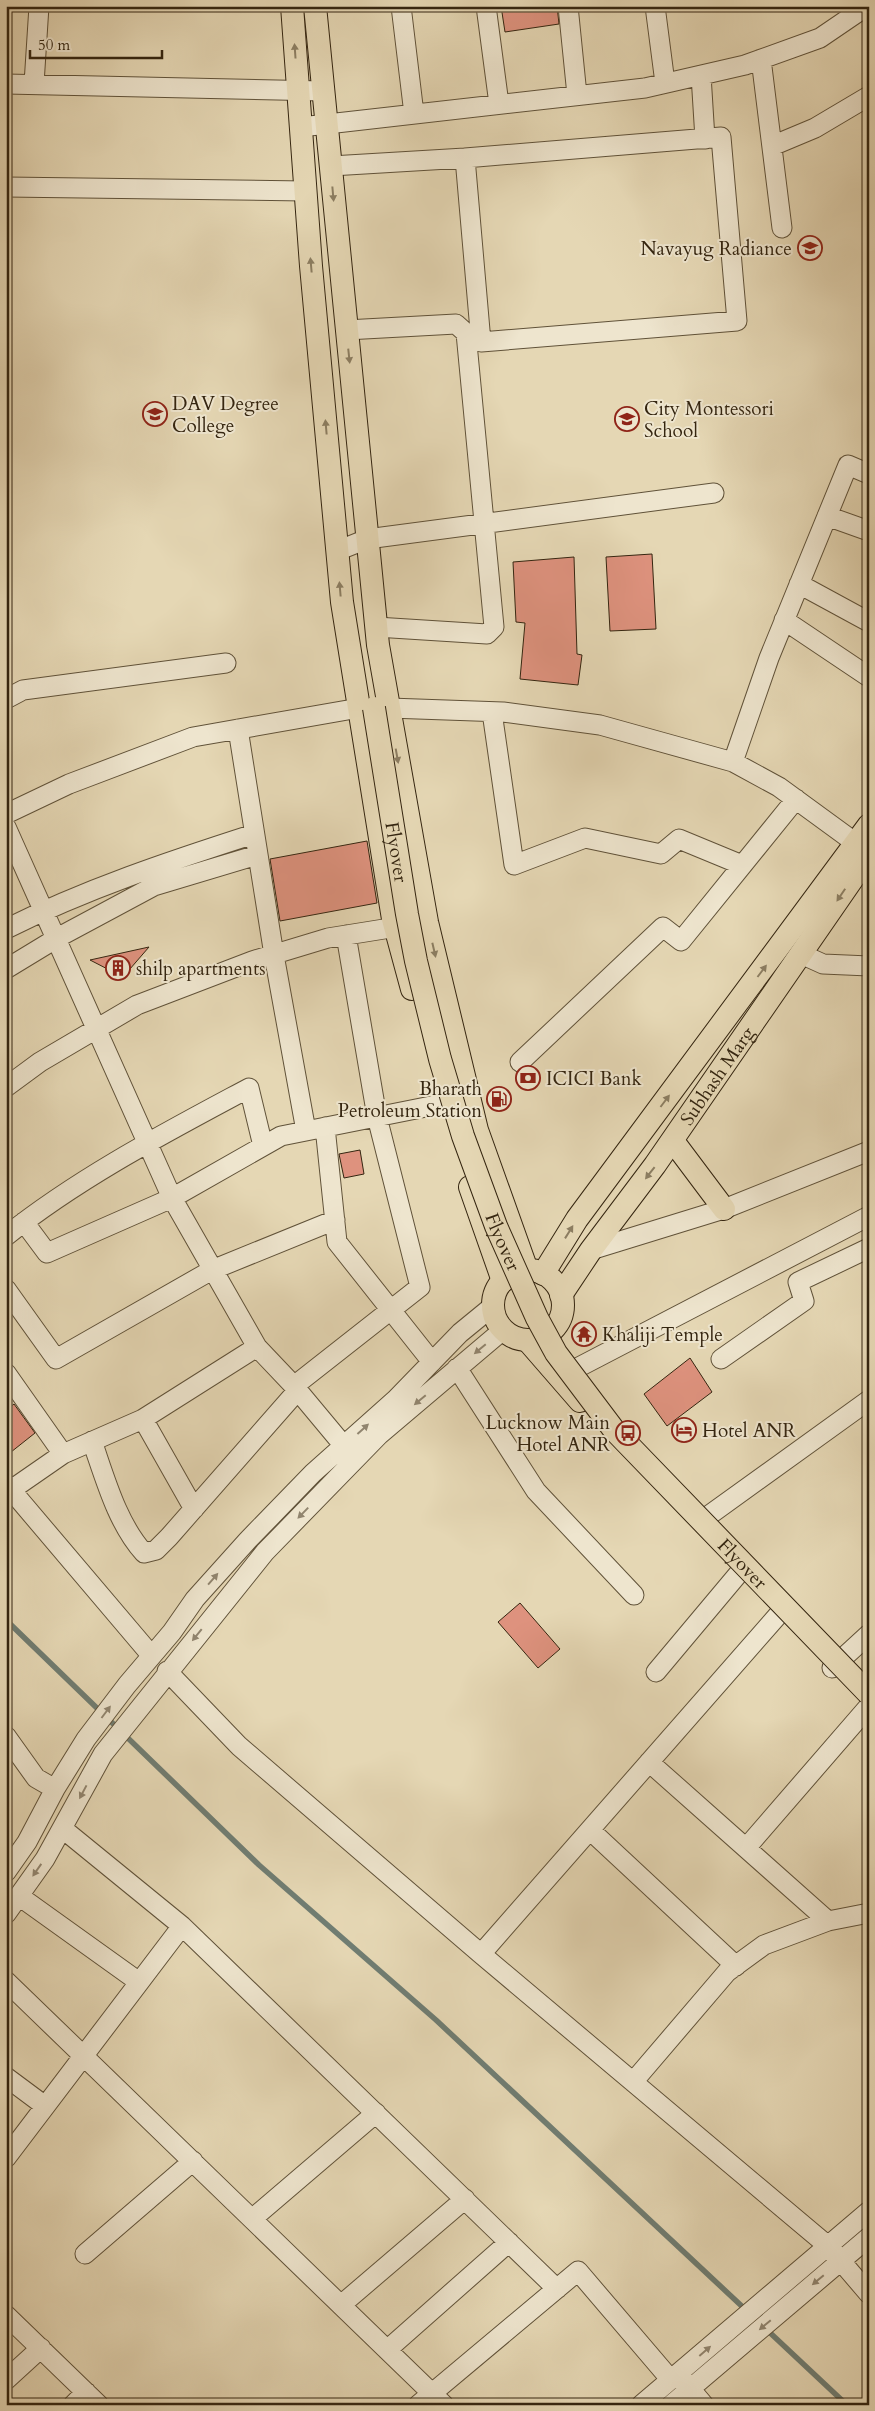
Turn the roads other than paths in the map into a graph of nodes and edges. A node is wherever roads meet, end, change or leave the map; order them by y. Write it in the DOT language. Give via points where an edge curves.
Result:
graph roads {
  1 [pos="39,6"];
  2 [pos="292,6"];
  3 [pos="315,6"];
  4 [pos="401,6"];
  5 [pos="486,6"];
  6 [pos="568,6"];
  7 [pos="655,6"];
  8 [pos="863,8"];
  9 [pos="761,59"];
  10 [pos="701,75"];
  11 [pos="665,83"];
  12 [pos="6,84"];
  13 [pos="34,84"];
  14 [pos="298,91"];
  15 [pos="323,91"];
  16 [pos="577,95"];
  17 [pos="869,96"];
  18 [pos="499,104"];
  19 [pos="414,114"];
  20 [pos="326,124"];
  21 [pos="301,127"];
  22 [pos="705,139"];
  23 [pos="772,146"];
  24 [pos="465,158"];
  25 [pos="330,166"];
  26 [pos="6,187"];
  27 [pos="306,191"];
  28 [pos="782,228"];
  29 [pos="346,330"];
  30 [pos="869,474"];
  31 [pos="714,493"];
  32 [pos="827,516"];
  33 [pos="484,522"];
  34 [pos="869,531"];
  35 [pos="367,539"];
  36 [pos="337,551"];
  37 [pos="799,584"];
  38 [pos="784,620"];
  39 [pos="869,622"];
  40 [pos="376,631"];
  41 [pos="347,637"];
  42 [pos="226,663"];
  43 [pos="370,674"];
  44 [pos="869,677"];
  45 [pos="6,699"];
  46 [pos="374,708"];
  47 [pos="492,712"];
  48 [pos="238,729"];
  49 [pos="733,762"];
  50 [pos="796,799"];
  51 [pos="6,814"];
  52 [pos="869,825"];
  53 [pos="6,827"];
  54 [pos="254,834"];
  55 [pos="865,850"];
  56 [pos="257,855"];
  57 [pos="742,865"];
  58 [pos="44,910"];
  59 [pos="428,922"];
  60 [pos="396,927"];
  61 [pos="6,929"];
  62 [pos="346,935"];
  63 [pos="57,938"];
  64 [pos="801,954"];
  65 [pos="274,955"];
  66 [pos="869,966"];
  67 [pos="6,968"];
  68 [pos="97,1029"];
  69 [pos="520,1062"];
  70 [pos="6,1086"];
  71 [pos="469,1098"];
  72 [pos="444,1104"];
  73 [pos="377,1117"];
  74 [pos="325,1127"];
  75 [pos="306,1131"];
  76 [pos="673,1140"];
  77 [pos="148,1142"];
  78 [pos="263,1146"];
  79 [pos="869,1150"];
  80 [pos="172,1198"];
  81 [pos="724,1210"];
  82 [pos="869,1216"];
  83 [pos="335,1220"];
  84 [pos="24,1222"];
  85 [pos="6,1236"];
  86 [pos="869,1248"];
  87 [pos="590,1250"];
  88 [pos="212,1270"];
  89 [pos="535,1272"];
  90 [pos="503,1281"];
  91 [pos="6,1289"];
  92 [pos="561,1296"];
  93 [pos="493,1306"];
  94 [pos="390,1310"];
  95 [pos="554,1329"];
  96 [pos="503,1330"];
  97 [pos="527,1340"];
  98 [pos="257,1347"];
  99 [pos="721,1359"];
  100 [pos="432,1362"];
  101 [pos="579,1367"];
  102 [pos="457,1368"];
  103 [pos="6,1373"];
  104 [pos="296,1388"];
  105 [pos="869,1400"];
  106 [pos="143,1419"];
  107 [pos="92,1441"];
  108 [pos="344,1446"];
  109 [pos="63,1454"];
  110 [pos="9,1487"];
  111 [pos="194,1509"];
  112 [pos="708,1516"];
  113 [pos="739,1573"];
  114 [pos="634,1595"];
  115 [pos="779,1614"];
  116 [pos="869,1634"];
  117 [pos="152,1655"];
  118 [pos="839,1662"];
  119 [pos="167,1671"];
  120 [pos="656,1672"];
  121 [pos="869,1679"];
  122 [pos="869,1703"];
  123 [pos="6,1736"];
  124 [pos="649,1762"];
  125 [pos="54,1789"];
  126 [pos="63,1829"];
  127 [pos="590,1830"];
  128 [pos="746,1848"];
  129 [pos="6,1872"];
  130 [pos="19,1896"];
  131 [pos="869,1913"];
  132 [pos="6,1914"];
  133 [pos="828,1921"];
  134 [pos="182,1926"];
  135 [pos="481,1954"];
  136 [pos="736,1966"];
  137 [pos="6,1981"];
  138 [pos="139,1982"];
  139 [pos="83,2055"];
  140 [pos="6,2077"];
  141 [pos="633,2082"];
  142 [pos="45,2106"];
  143 [pos="376,2113"];
  144 [pos="10,2146"];
  145 [pos="193,2162"];
  146 [pos="465,2199"];
  147 [pos="869,2211"];
  148 [pos="252,2219"];
  149 [pos="869,2237"];
  150 [pos="510,2242"];
  151 [pos="828,2246"];
  152 [pos="85,2254"];
  153 [pos="841,2260"];
  154 [pos="557,2289"];
  155 [pos="869,2294"];
  156 [pos="341,2306"];
  157 [pos="6,2315"];
  158 [pos="41,2348"];
  159 [pos="387,2350"];
  160 [pos="674,2377"];
  161 [pos="6,2380"];
  162 [pos="690,2388"];
  163 [pos="79,2398"];
  164 [pos="431,2401"];
  165 [pos="99,2405"];
  166 [pos="641,2405"];
  167 [pos="671,2405"];
  168 [pos="704,2405"];
  1 -- 13 [label="street"];
  14 -- 2 [label="main road, one-way"];
  3 -- 15 [label="main road"];
  4 -- 19 [label="street"];
  5 -- 18 [label="street"];
  6 -- 16 [label="street"];
  7 -- 11 [label="street"];
  8 -- 9 [label="street" via="820,38"];
  9 -- 10 [label="street"];
  9 -- 23 [label="street"];
  10 -- 11 [label="street"];
  10 -- 22 [label="street"];
  11 -- 16 [label="street"];
  12 -- 13 [label="street"];
  13 -- 14 [label="street"];
  14 -- 15 [label="street"];
  14 -- 21 [label="main road"];
  15 -- 20 [label="main road"];
  16 -- 18 [label="street"];
  17 -- 23 [label="street" via="815,128"];
  18 -- 19 [label="street"];
  19 -- 20 [label="street"];
  20 -- 21 [label="street"];
  20 -- 25 [label="main road"];
  21 -- 27 [label="main road"];
  22 -- 24 [label="street"];
  22 -- 24 [label="street" via="721,137 737,321 481,342"];
  23 -- 28 [label="street"];
  24 -- 25 [label="street"];
  25 -- 29 [label="main road, one-way"];
  26 -- 27 [label="street"];
  36 -- 27 [label="main road, one-way"];
  29 -- 33 [label="street" via="456,324 464,329"];
  29 -- 35 [label="main road, one-way"];
  30 -- 32 [label="street" via="848,465"];
  31 -- 33 [label="street"];
  32 -- 34 [label="street"];
  32 -- 37 [label="street"];
  33 -- 35 [label="street"];
  33 -- 40 [label="street" via="494,627 491,632"];
  35 -- 36 [label="street"];
  35 -- 40 [label="main road"];
  41 -- 36 [label="main road, one-way"];
  37 -- 38 [label="street"];
  37 -- 39 [label="street"];
  38 -- 44 [label="street"];
  38 -- 49 [label="street"];
  40 -- 43 [label="main road, Flyover"];
  40 -- 46 [label="main road"];
  41 -- 43 [label="main road, Flyover"];
  41 -- 46 [label="main road"];
  42 -- 45 [label="street" via="23,690"];
  43 -- 46 [label="main road, Flyover"];
  46 -- 47 [label="street"];
  46 -- 48 [label="street"];
  46 -- 59 [label="main road, one-way"];
  46 -- 60 [label="main road"];
  46 -- 122 [label="main road, Flyover, bridge" via="416,961 440,1059 463,1136 496,1226 537,1318 556,1354 614,1430"];
  47 -- 49 [label="street" via="600,724"];
  47 -- 57 [label="street" via="514,866 584,838 662,854 679,839"];
  48 -- 51 [label="street" via="192,737 70,784"];
  48 -- 54 [label="street"];
  49 -- 50 [label="street"];
  50 -- 55 [label="street"];
  50 -- 57 [label="street"];
  52 -- 55 [label="main road"];
  53 -- 58 [label="street"];
  54 -- 56 [label="street"];
  54 -- 58 [label="street" via="141,871"];
  55 -- 64 [label="main road, Subhash Marg, one-way"];
  89 -- 55 [label="main road, one-way"];
  56 -- 63 [label="street" via="154,886"];
  56 -- 65 [label="street"];
  57 -- 69 [label="street" via="681,941 664,927"];
  58 -- 61 [label="street"];
  58 -- 63 [label="street"];
  59 -- 60 [label="street"];
  59 -- 71 [label="main road, one-way"];
  60 -- 62 [label="street"];
  60 -- 72 [label="main road"];
  62 -- 65 [label="street"];
  62 -- 73 [label="street"];
  63 -- 67 [label="street"];
  63 -- 68 [label="street"];
  64 -- 66 [label="street" via="823,964"];
  64 -- 76 [label="main road, Subhash Marg"];
  65 -- 68 [label="street" via="137,1005"];
  65 -- 75 [label="street"];
  68 -- 70 [label="street"];
  68 -- 77 [label="street"];
  71 -- 72 [label="street"];
  71 -- 89 [label="main road" via="477,1130"];
  72 -- 73 [label="street"];
  72 -- 90 [label="main road"];
  73 -- 74 [label="street"];
  73 -- 94 [label="street" via="420,1287"];
  74 -- 75 [label="street"];
  74 -- 83 [label="street"];
  75 -- 78 [label="street" via="281,1136"];
  76 -- 81 [label="main road"];
  76 -- 87 [label="main road, Subhash Marg, one-way"];
  77 -- 78 [label="street" via="249,1088"];
  77 -- 80 [label="street"];
  77 -- 84 [label="street"];
  78 -- 80 [label="street"];
  79 -- 81 [label="street"];
  80 -- 84 [label="street" via="47,1253"];
  80 -- 88 [label="street"];
  81 -- 87 [label="street"];
  82 -- 101 [label="street"];
  83 -- 88 [label="street"];
  83 -- 94 [label="street" via="337,1242"];
  84 -- 85 [label="street"];
  86 -- 99 [label="street" via="798,1282 804,1301"];
  87 -- 92 [label="main road, Subhash Marg"];
  88 -- 91 [label="street" via="56,1359"];
  88 -- 98 [label="street"];
  89 -- 90 [label="main road" via="510,1275"];
  89 -- 92 [label="main road" via="557,1286"];
  90 -- 93 [label="main road"];
  92 -- 95 [label="main road" via="560,1318"];
  93 -- 96 [label="main road"];
  93 -- 100 [label="street"];
  94 -- 100 [label="street"];
  94 -- 104 [label="street"];
  95 -- 97 [label="main road" via="537,1339"];
  95 -- 101 [label="main road"];
  96 -- 97 [label="main road" via="518,1339"];
  96 -- 102 [label="street, one-way"];
  97 -- 113 [label="main road" via="618,1447"];
  98 -- 104 [label="street"];
  98 -- 106 [label="street"];
  108 -- 100 [label="street, one-way"];
  101 -- 112 [label="main road" via="628,1433"];
  102 -- 114 [label="street" via="536,1491"];
  102 -- 119 [label="street, one-way" via="379,1435 265,1552"];
  103 -- 109 [label="street"];
  104 -- 108 [label="street"];
  104 -- 111 [label="street"];
  105 -- 112 [label="street"];
  106 -- 107 [label="street"];
  106 -- 111 [label="street"];
  107 -- 109 [label="street"];
  107 -- 111 [label="street" via="121,1517 133,1541 144,1553 156,1550"];
  117 -- 108 [label="street, one-way" via="195,1599 248,1540"];
  109 -- 110 [label="street"];
  110 -- 117 [label="street"];
  112 -- 118 [label="main road"];
  113 -- 115 [label="main road"];
  113 -- 120 [label="street"];
  115 -- 118 [label="main road"];
  115 -- 124 [label="street"];
  116 -- 118 [label="street"];
  125 -- 117 [label="street, one-way" via="86,1739"];
  118 -- 121 [label="main road"];
  118 -- 122 [label="main road"];
  119 -- 126 [label="street, one-way" via="103,1754"];
  119 -- 135 [label="street" via="239,1746"];
  122 -- 128 [label="street"];
  123 -- 125 [label="street" via="36,1778"];
  124 -- 127 [label="street"];
  124 -- 128 [label="street"];
  125 -- 129 [label="street" via="27,1842"];
  126 -- 130 [label="street, one-way"];
  126 -- 134 [label="street"];
  127 -- 135 [label="street"];
  127 -- 136 [label="street"];
  128 -- 133 [label="street"];
  130 -- 132 [label="street"];
  130 -- 138 [label="street"];
  131 -- 133 [label="street"];
  133 -- 136 [label="street" via="764,1945"];
  134 -- 138 [label="street"];
  134 -- 143 [label="street"];
  135 -- 141 [label="street"];
  136 -- 141 [label="street" via="727,1972"];
  137 -- 139 [label="street"];
  138 -- 139 [label="street"];
  139 -- 142 [label="street"];
  139 -- 145 [label="street"];
  140 -- 142 [label="street"];
  141 -- 151 [label="street"];
  142 -- 144 [label="street"];
  143 -- 146 [label="street"];
  143 -- 148 [label="street"];
  145 -- 148 [label="street"];
  145 -- 152 [label="street"];
  146 -- 150 [label="street"];
  146 -- 156 [label="street"];
  147 -- 151 [label="street"];
  148 -- 156 [label="street"];
  149 -- 153 [label="street"];
  150 -- 154 [label="street"];
  150 -- 159 [label="street"];
  151 -- 153 [label="street"];
  160 -- 151 [label="street, one-way"];
  153 -- 155 [label="street"];
  153 -- 162 [label="street, one-way"];
  154 -- 160 [label="street" via="578,2271"];
  154 -- 164 [label="street"];
  156 -- 159 [label="street"];
  157 -- 158 [label="street"];
  158 -- 161 [label="street"];
  158 -- 163 [label="street"];
  159 -- 164 [label="street"];
  160 -- 162 [label="street"];
  160 -- 166 [label="street"];
  162 -- 167 [label="street"];
  162 -- 168 [label="street"];
  163 -- 165 [label="street"];
}
